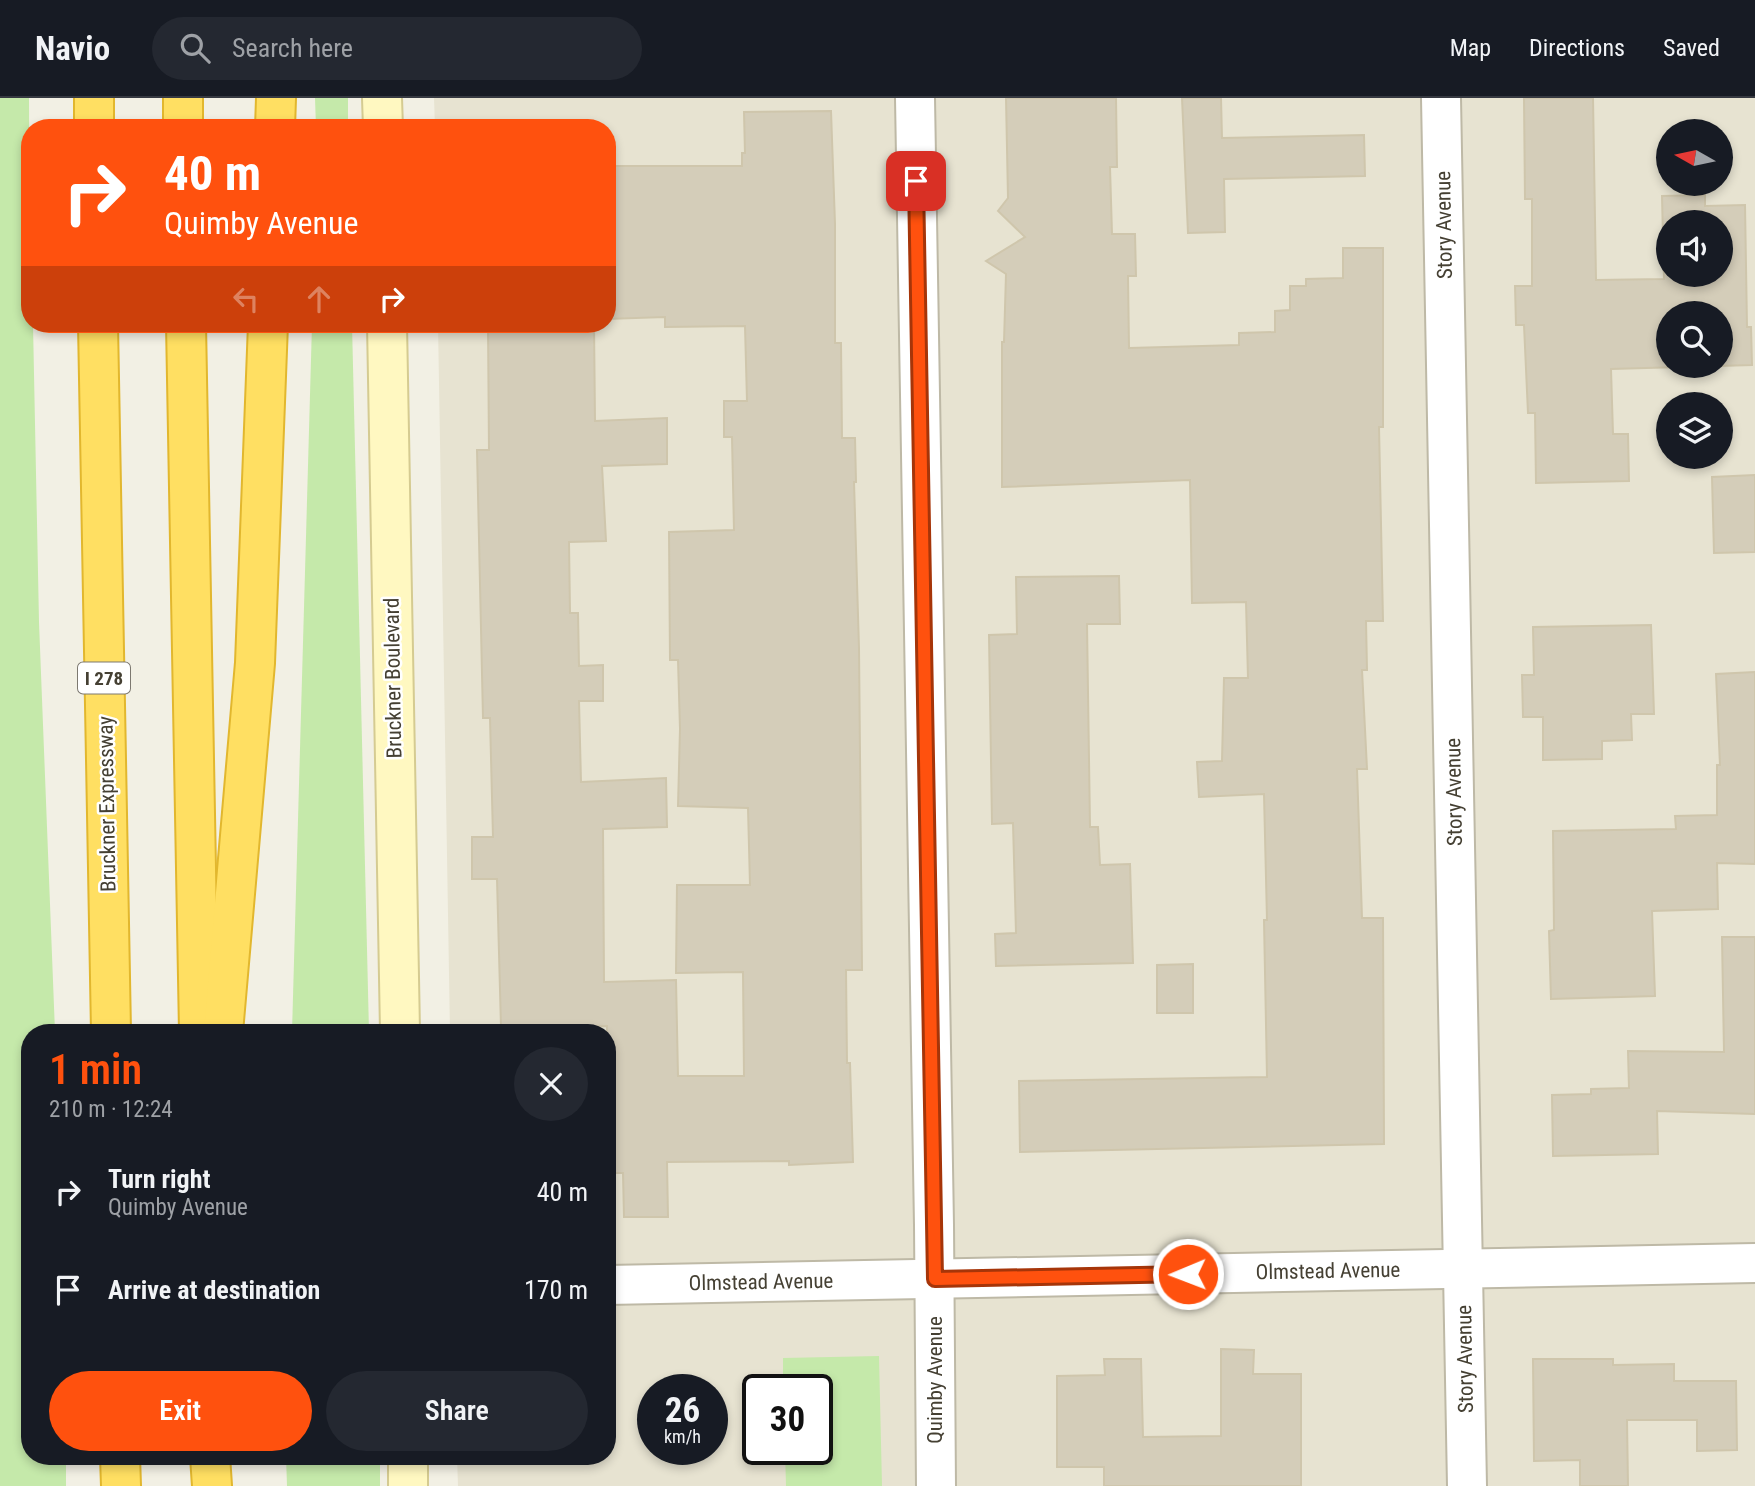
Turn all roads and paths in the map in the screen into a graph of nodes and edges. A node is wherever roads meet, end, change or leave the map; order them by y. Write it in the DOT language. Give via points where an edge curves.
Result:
graph roads {
  1 [pos="94,98"];
  2 [pos="183,98"];
  3 [pos="276,98"];
  4 [pos="382,98"];
  5 [pos="915,98"];
  6 [pos="1441,98"];
  7 [pos="94,119"];
  8 [pos="183,119"];
  9 [pos="275,119"];
  10 [pos="383,119"];
  11 [pos="98,333"];
  12 [pos="186,333"];
  13 [pos="268,333"];
  14 [pos="387,333"];
  15 [pos="111,1024"];
  16 [pos="199,1024"];
  17 [pos="224,1024"];
  18 [pos="400,1024"];
  19 [pos="1755,1263"];
  20 [pos="1463,1268"];
  21 [pos="935,1279"];
  22 [pos="616,1285"];
  23 [pos="121,1465"];
  24 [pos="211,1465"];
  25 [pos="408,1465"];
  26 [pos="121,1486"];
  27 [pos="212,1486"];
  28 [pos="408,1486"];
  29 [pos="936,1486"];
  30 [pos="1467,1486"];
  1 -- 7 [label="highway"];
  2 -- 8 [label="highway"];
  3 -- 9 [label="highway"];
  4 -- 10 [label="main road"];
  5 -- 21 [label="street, Quimby Avenue"];
  6 -- 20 [label="street, Story Avenue"];
  11 -- 15 [label="highway, Bruckner Expressway / I 278"];
  12 -- 16 [label="highway"];
  13 -- 17 [label="highway" via="255,663"];
  14 -- 18 [label="main road, Bruckner Boulevard"];
  19 -- 20 [label="street, Olmstead Avenue"];
  20 -- 21 [label="street, Olmstead Avenue"];
  20 -- 30 [label="street, Story Avenue"];
  21 -- 22 [label="street, Olmstead Avenue"];
  21 -- 29 [label="street, Quimby Avenue"];
  23 -- 26 [label="highway"];
  24 -- 27 [label="highway"];
  25 -- 28 [label="main road"];
}
